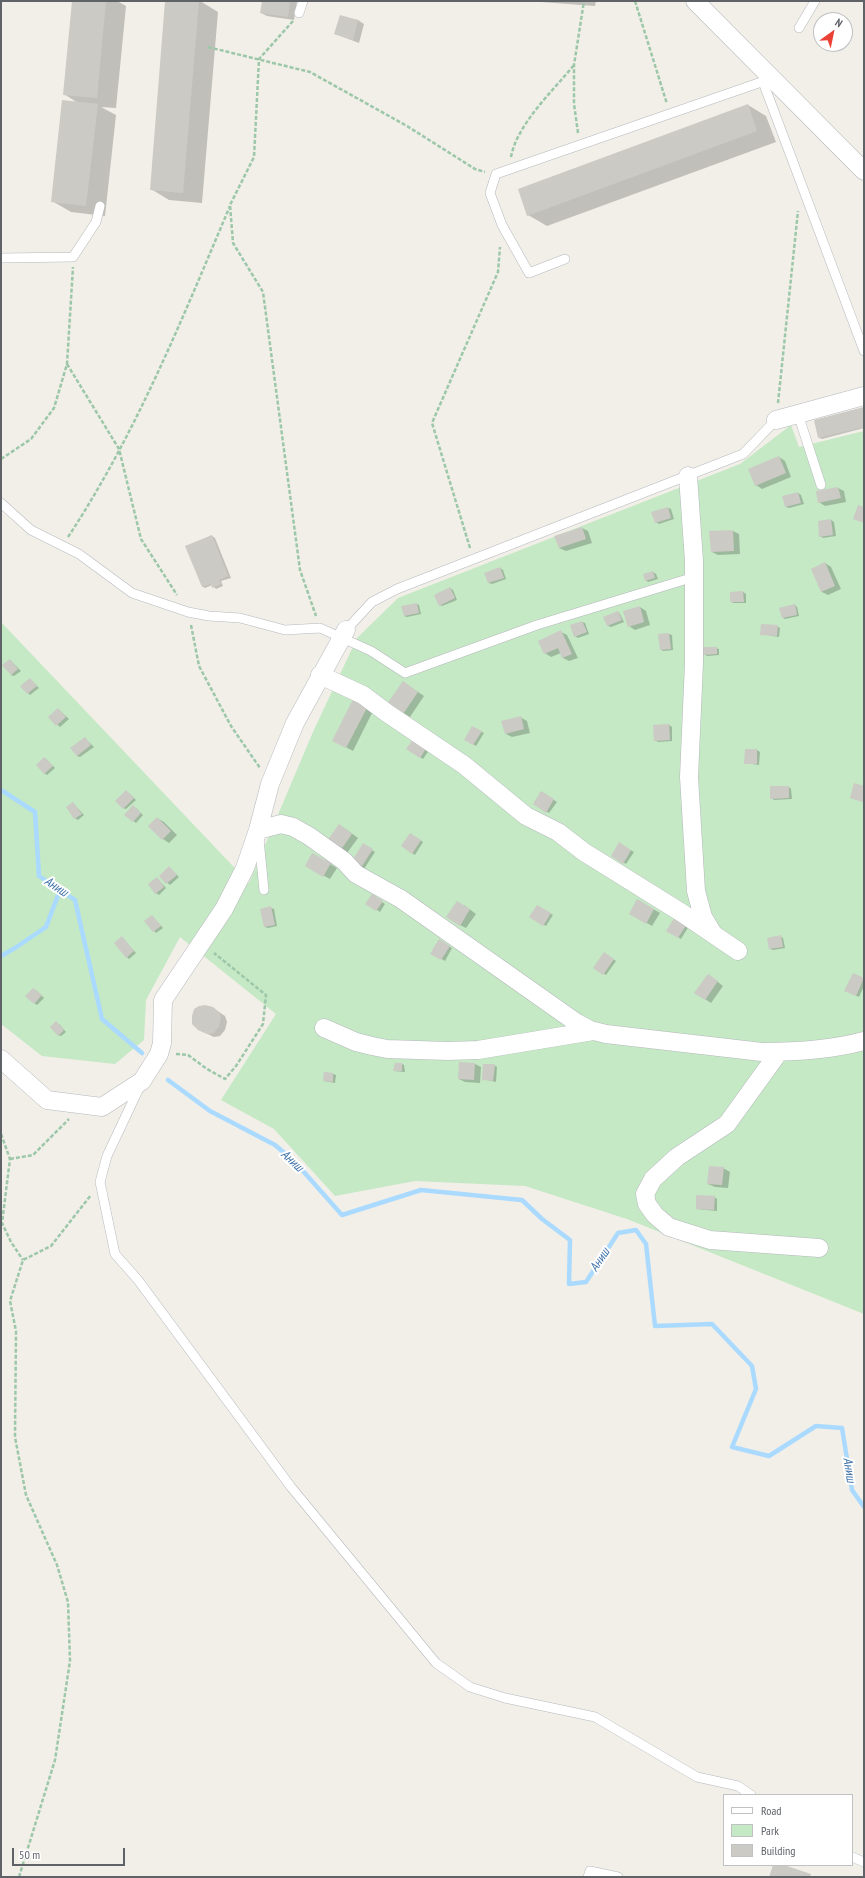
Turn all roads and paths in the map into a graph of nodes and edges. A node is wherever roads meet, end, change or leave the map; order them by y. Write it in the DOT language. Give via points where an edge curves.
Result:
graph roads {
  1 [pos="303,1"];
  2 [pos="584,1"];
  3 [pos="635,1"];
  4 [pos="695,1"];
  5 [pos="815,1"];
  6 [pos="299,13"];
  7 [pos="799,28"];
  8 [pos="208,47"];
  9 [pos="259,59"];
  10 [pos="574,65"];
  11 [pos="768,80"];
  12 [pos="670,114"];
  13 [pos="579,146"];
  14 [pos="508,170"];
  15 [pos="864,171"];
  16 [pos="496,174"];
  17 [pos="800,182"];
  18 [pos="100,206"];
  19 [pos="230,206"];
  20 [pos="502,225"];
  21 [pos="74,257"];
  22 [pos="1,258"];
  23 [pos="565,259"];
  24 [pos="864,351"];
  25 [pos="67,364"];
  26 [pos="864,396"];
  27 [pos="798,414"];
  28 [pos="776,420"];
  29 [pos="120,449"];
  30 [pos="1,459"];
  31 [pos="688,476"];
  32 [pos="821,485"];
  33 [pos="1,503"];
  34 [pos="62,547"];
  35 [pos="473,559"];
  36 [pos="694,577"];
  37 [pos="188,612"];
  38 [pos="320,628"];
  39 [pos="344,634"];
  40 [pos="320,675"];
  41 [pos="270,784"];
  42 [pos="258,830"];
  43 [pos="264,890"];
  44 [pos="713,935"];
  45 [pos="201,943"];
  46 [pos="738,951"];
  47 [pos="324,1028"];
  48 [pos="593,1031"];
  49 [pos="864,1041"];
  50 [pos="779,1052"];
  51 [pos="159,1054"];
  52 [pos="1,1059"];
  53 [pos="142,1081"];
  54 [pos="84,1104"];
  55 [pos="1,1134"];
  56 [pos="10,1159"];
  57 [pos="100,1182"];
  58 [pos="819,1248"];
  59 [pos="23,1260"];
  60 [pos="750,1794"];
  61 [pos="853,1857"];
  62 [pos="864,1862"];
  63 [pos="19,1877"];
  64 [pos="588,1877"];
  65 [pos="618,1877"];
  1 -- 6 [label="lane"];
  2 -- 10 [label="path"];
  3 -- 12 [label="path"];
  4 -- 11 [label="street"];
  5 -- 7 [label="lane"];
  6 -- 9 [label="path"];
  8 -- 9 [label="path"];
  9 -- 16 [label="path" via="310,72 407,126 475,169"];
  9 -- 19 [label="path" via="254,157"];
  10 -- 13 [label="path" via="574,104"];
  10 -- 14 [label="path" via="513,143"];
  11 -- 12 [label="lane"];
  11 -- 15 [label="street"];
  11 -- 17 [label="lane"];
  12 -- 13 [label="lane"];
  13 -- 14 [label="lane"];
  14 -- 16 [label="lane"];
  16 -- 20 [label="lane" via="490,193"];
  17 -- 24 [label="lane"];
  17 -- 28 [label="path"];
  18 -- 21 [label="lane" via="96,222"];
  19 -- 29 [label="path" via="162,365"];
  19 -- 38 [label="path" via="233,243 263,292 300,570"];
  20 -- 23 [label="lane" via="529,272"];
  20 -- 35 [label="path" via="498,272 432,423"];
  21 -- 22 [label="lane"];
  21 -- 25 [label="path"];
  25 -- 29 [label="path"];
  25 -- 30 [label="path" via="54,408 31,439"];
  26 -- 27 [label="street"];
  27 -- 28 [label="street"];
  27 -- 32 [label="lane"];
  28 -- 31 [label="lane" via="743,454"];
  29 -- 34 [label="path" via="90,504"];
  29 -- 37 [label="path" via="141,539"];
  31 -- 35 [label="lane"];
  31 -- 36 [label="street"];
  33 -- 34 [label="lane" via="31,530"];
  34 -- 37 [label="lane" via="79,554 132,592"];
  35 -- 39 [label="lane" via="397,589 372,602"];
  36 -- 39 [label="lane" via="537,625 405,673"];
  36 -- 44 [label="street" via="694,663 689,776 696,891 702,917"];
  37 -- 38 [label="lane" via="240,618 285,630"];
  37 -- 41 [label="path" via="199,666 231,726"];
  38 -- 39 [label="lane"];
  39 -- 40 [label="street"];
  40 -- 41 [label="street" via="294,723"];
  40 -- 44 [label="street" via="363,695 464,765 526,816 558,832 584,852"];
  41 -- 42 [label="street"];
  42 -- 43 [label="lane"];
  42 -- 45 [label="street" via="241,875 224,909"];
  42 -- 48 [label="street" via="281,824 310,836 338,856 356,874 401,899 577,1023"];
  44 -- 46 [label="street"];
  45 -- 51 [label="street" via="163,1000 162,1043"];
  45 -- 51 [label="path" via="266,995 263,1024 225,1079 188,1055"];
  47 -- 48 [label="street" via="356,1042 387,1049 448,1051 478,1050"];
  48 -- 50 [label="street"];
  49 -- 50 [label="street" via="825,1049"];
  50 -- 58 [label="street" via="727,1124 677,1157 652,1179 645,1194 647,1204 669,1227 702,1238"];
  51 -- 53 [label="street"];
  52 -- 54 [label="street" via="46,1100"];
  53 -- 54 [label="street" via="102,1107"];
  53 -- 57 [label="lane" via="107,1156"];
  54 -- 56 [label="path" via="33,1154"];
  55 -- 56 [label="path"];
  56 -- 59 [label="path" via="2,1223"];
  57 -- 59 [label="path" via="51,1246"];
  57 -- 60 [label="lane" via="115,1254 138,1280 291,1487 436,1664 470,1687 505,1698 595,1718 697,1777 738,1786"];
  59 -- 63 [label="path" via="10,1301 16,1331 15,1437 26,1495 57,1565 68,1602 70,1661 55,1760"];
  61 -- 62 [label="lane"];
  64 -- 65 [label="lane" via="590,1871"];
}
